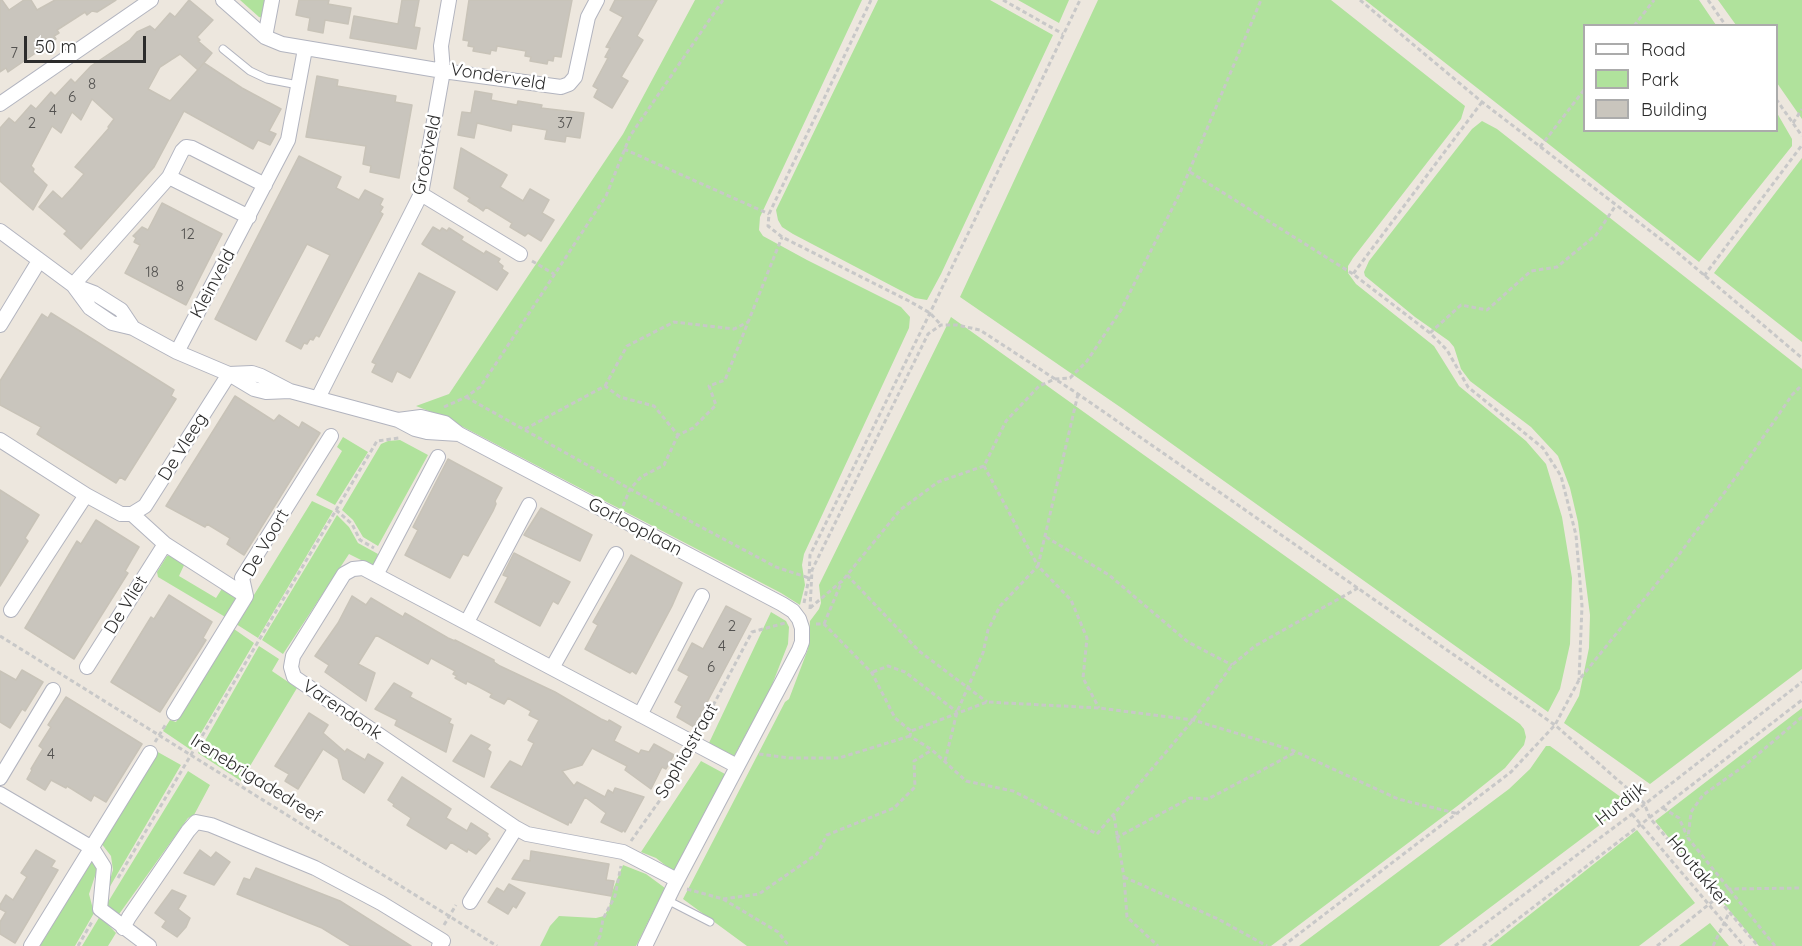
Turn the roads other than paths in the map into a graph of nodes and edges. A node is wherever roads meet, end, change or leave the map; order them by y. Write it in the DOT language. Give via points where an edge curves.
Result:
graph roads {
  1 [pos="151,0"];
  2 [pos="223,0"];
  3 [pos="272,0"];
  4 [pos="449,0"];
  5 [pos="597,0"];
  6 [pos="265,37"];
  7 [pos="223,49"];
  8 [pos="305,49"];
  9 [pos="443,71"];
  10 [pos="298,85"];
  11 [pos="0,104"];
  12 [pos="169,177"];
  13 [pos="265,185"];
  14 [pos="421,194"];
  15 [pos="249,217"];
  16 [pos="0,231"];
  17 [pos="520,254"];
  18 [pos="39,261"];
  19 [pos="73,285"];
  20 [pos="0,325"];
  21 [pos="177,352"];
  22 [pos="229,374"];
  23 [pos="318,398"];
  24 [pos="331,436"];
  25 [pos="0,440"];
  26 [pos="438,458"];
  27 [pos="86,495"];
  28 [pos="529,505"];
  29 [pos="132,514"];
  30 [pos="165,544"];
  31 [pos="616,554"];
  32 [pos="376,575"];
  33 [pos="246,596"];
  34 [pos="702,596"];
  35 [pos="11,610"];
  36 [pos="467,622"];
  37 [pos="87,667"];
  38 [pos="552,668"];
  39 [pos="53,690"];
  40 [pos="174,713"];
  41 [pos="640,715"];
  42 [pos="150,753"];
  43 [pos="737,766"];
  44 [pos="0,778"];
  45 [pos="0,794"];
  46 [pos="516,828"];
  47 [pos="92,848"];
  48 [pos="675,883"];
  49 [pos="667,899"];
  50 [pos="472,901"];
  51 [pos="710,922"];
  52 [pos="123,928"];
  53 [pos="438,942"];
  54 [pos="31,946"];
  55 [pos="149,946"];
  56 [pos="645,946"];
  1 -- 11 [label="street"];
  2 -- 6 [label="street"];
  3 -- 6 [label="street"];
  4 -- 9 [label="street, Vonderveld" via="441,46"];
  5 -- 9 [label="street, Vonderveld" via="588,17 575,77 569,84 561,87"];
  6 -- 8 [label="street"];
  7 -- 10 [label="lane" via="250,71"];
  8 -- 9 [label="street"];
  8 -- 10 [label="street, Kleinveld"];
  9 -- 14 [label="street, Grootveld"];
  10 -- 13 [label="street, Kleinveld" via="288,140"];
  12 -- 13 [label="street" via="186,147"];
  12 -- 15 [label="street"];
  12 -- 19 [label="street"];
  13 -- 15 [label="street, Kleinveld"];
  14 -- 17 [label="street"];
  14 -- 23 [label="street, Grootveld"];
  15 -- 21 [label="street, Kleinveld"];
  16 -- 18 [label="street, Gorlooplaan"];
  18 -- 19 [label="street, Gorlooplaan"];
  18 -- 20 [label="street"];
  19 -- 21 [label="street, Gorlooplaan" via="121,310 133,328"];
  21 -- 22 [label="street, Gorlooplaan"];
  22 -- 23 [label="street, Gorlooplaan" via="254,389 290,391"];
  22 -- 29 [label="street, De Vleeg" via="145,506"];
  23 -- 43 [label="street, Gorlooplaan" via="398,420 415,429 459,434 793,611 800,624 802,642"];
  24 -- 33 [label="street, De Voort" via="242,578"];
  25 -- 27 [label="street"];
  26 -- 32 [label="street"];
  27 -- 29 [label="street" via="121,514"];
  27 -- 35 [label="street"];
  28 -- 36 [label="street"];
  29 -- 30 [label="street"];
  30 -- 33 [label="street"];
  30 -- 37 [label="street, De Vliet"];
  31 -- 38 [label="street"];
  32 -- 36 [label="street, Varendonk"];
  32 -- 46 [label="street, Varendonk" via="363,568 344,574 293,656 294,677"];
  33 -- 40 [label="street, De Voort"];
  34 -- 41 [label="street"];
  36 -- 38 [label="street, Varendonk"];
  38 -- 41 [label="street, Varendonk"];
  39 -- 44 [label="street"];
  41 -- 43 [label="street, Varendonk"];
  42 -- 47 [label="street"];
  43 -- 48 [label="street"];
  45 -- 47 [label="street"];
  46 -- 48 [label="street, Varendonk" via="527,834 623,852"];
  46 -- 50 [label="street"];
  47 -- 52 [label="street" via="104,867 100,909"];
  47 -- 54 [label="street"];
  48 -- 49 [label="street"];
  49 -- 51 [label="lane"];
  49 -- 56 [label="street"];
  52 -- 53 [label="street" via="196,822 315,868 381,903"];
  52 -- 55 [label="street"];
}
